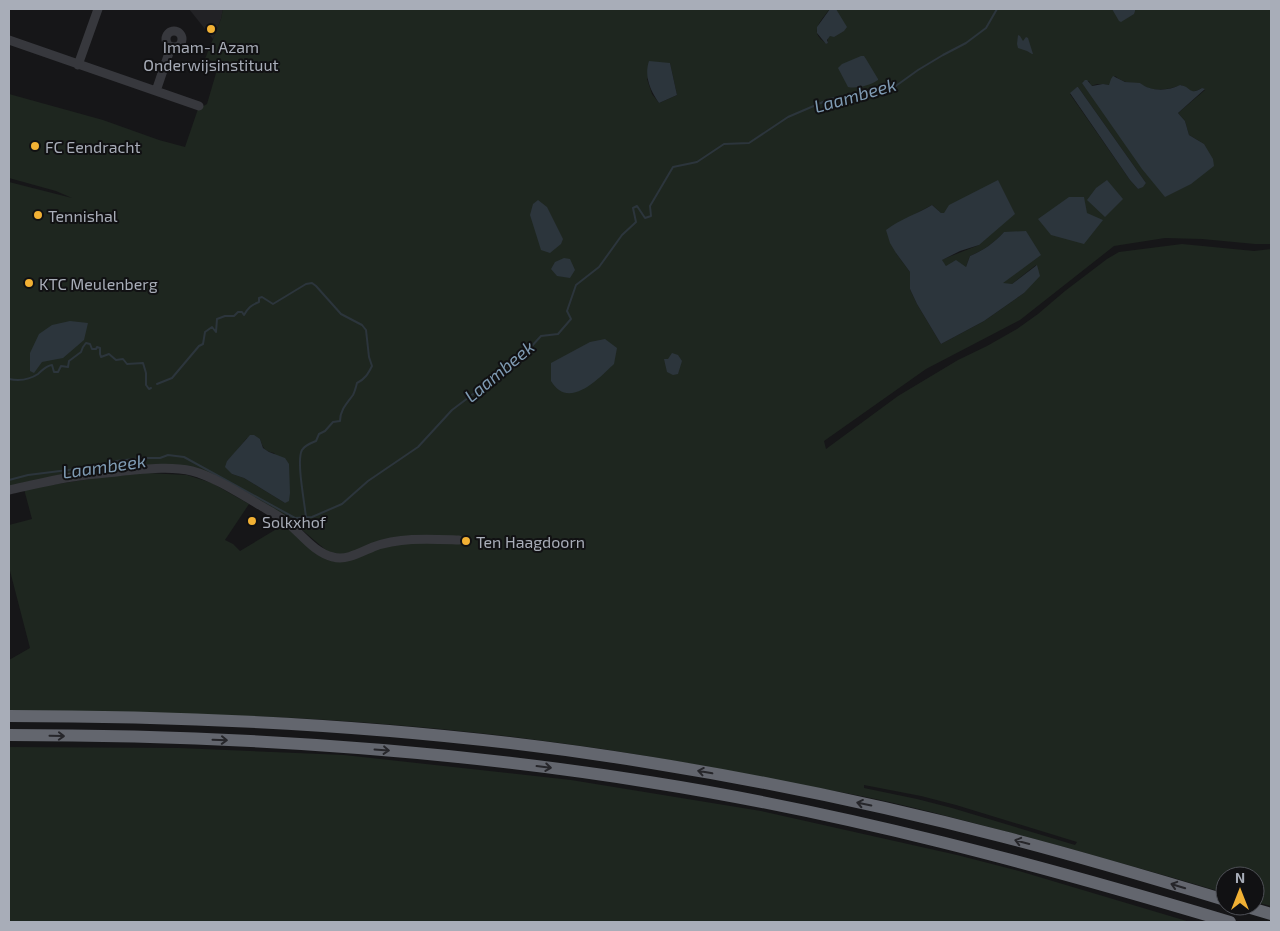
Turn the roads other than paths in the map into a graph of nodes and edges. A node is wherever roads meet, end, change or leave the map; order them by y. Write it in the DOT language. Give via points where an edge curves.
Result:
graph roads {
  1 [pos="98,9"];
  2 [pos="9,40"];
  3 [pos="171,47"];
  4 [pos="78,65"];
  5 [pos="156,91"];
  6 [pos="199,106"];
  7 [pos="9,490"];
  8 [pos="459,540"];
  9 [pos="9,716"];
  10 [pos="9,735"];
  11 [pos="1215,897"];
  12 [pos="1230,922"];
  1 -- 4 [label="street"];
  2 -- 4 [label="street"];
  3 -- 5 [label="street"];
  4 -- 5 [label="street"];
  5 -- 6 [label="street"];
  7 -- 8 [label="street" via="78,476 177,469 202,474 261,506 287,522 323,553 333,557 340,558 383,543"];
  11 -- 9 [label="highway, one-way" via="923,817 770,784 573,751 334,726"];
  10 -- 12 [label="highway, one-way" via="178,738 333,746 494,761 650,782 883,827 1008,858"];
}
